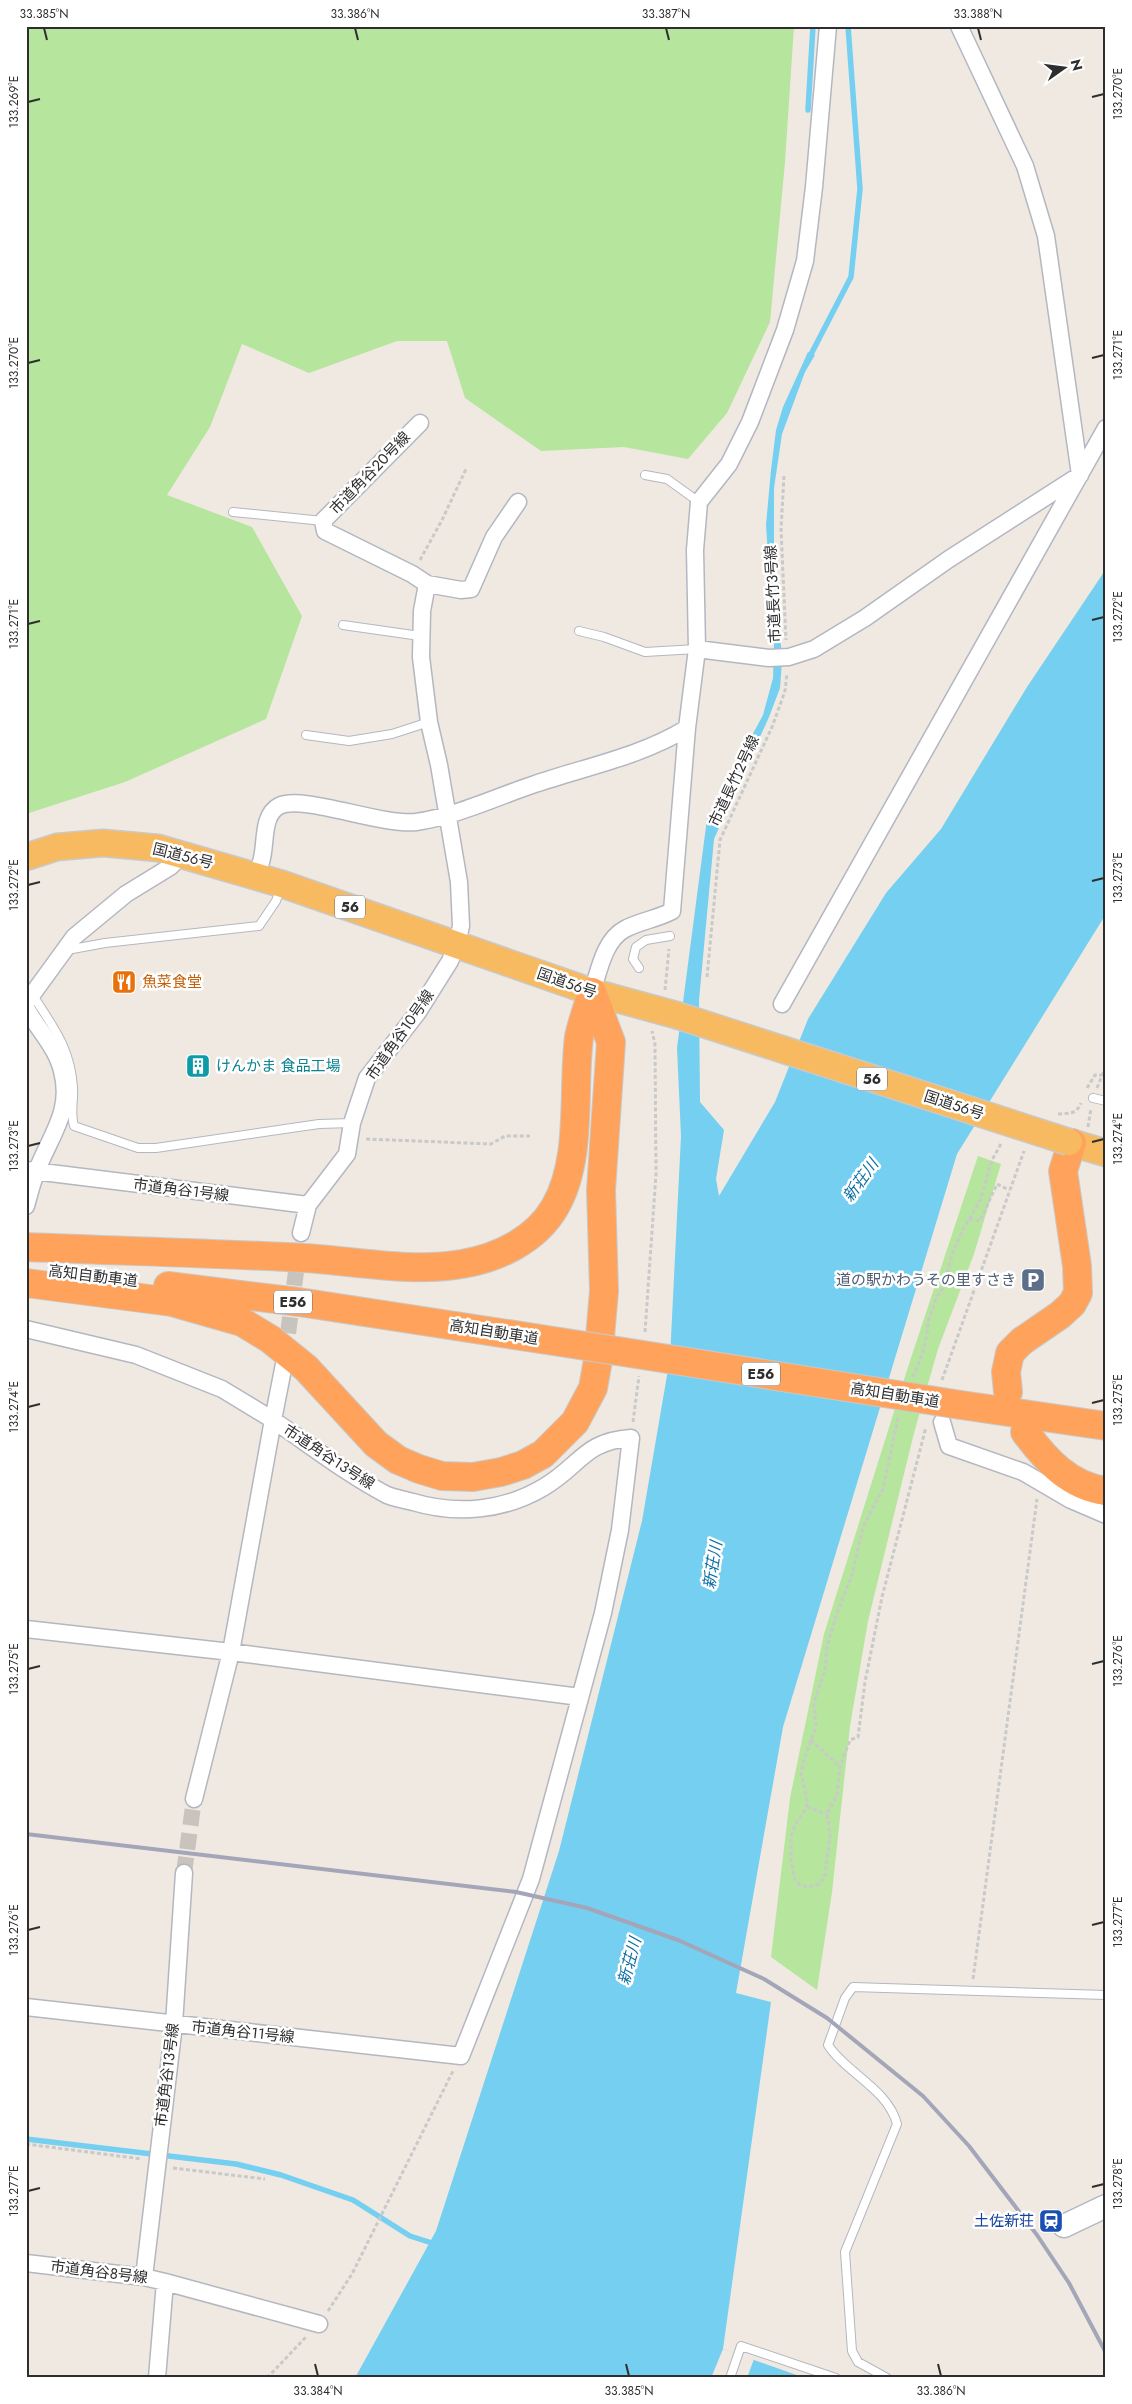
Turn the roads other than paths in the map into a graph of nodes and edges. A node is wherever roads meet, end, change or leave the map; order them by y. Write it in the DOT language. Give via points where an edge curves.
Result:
graph roads {
  1 [pos="828,26"];
  2 [pos="959,26"];
  3 [pos="420,422"];
  4 [pos="1106,428"];
  5 [pos="645,475"];
  6 [pos="1080,475"];
  7 [pos="518,502"];
  8 [pos="699,502"];
  9 [pos="234,512"];
  10 [pos="323,521"];
  11 [pos="427,584"];
  12 [pos="343,624"];
  13 [pos="579,631"];
  14 [pos="420,636"];
  15 [pos="696,649"];
  16 [pos="429,722"];
  17 [pos="687,728"];
  18 [pos="306,735"];
  19 [pos="449,815"];
  20 [pos="183,854"];
  21 [pos="26,857"];
  22 [pos="256,876"];
  23 [pos="282,884"];
  24 [pos="670,936"];
  25 [pos="457,944"];
  26 [pos="63,951"];
  27 [pos="639,968"];
  28 [pos="592,992"];
  29 [pos="28,1002"];
  30 [pos="782,1004"];
  31 [pos="1093,1098"];
  32 [pos="1106,1101"];
  33 [pos="351,1130"];
  34 [pos="1070,1142"];
  35 [pos="1106,1153"];
  36 [pos="31,1171"];
  37 [pos="308,1205"];
  38 [pos="26,1206"];
  39 [pos="301,1233"];
  40 [pos="26,1247"];
  41 [pos="26,1268"];
  42 [pos="26,1283"];
  43 [pos="26,1329"];
  44 [pos="284,1364"];
  45 [pos="1008,1392"];
  46 [pos="944,1416"];
  47 [pos="273,1420"];
  48 [pos="1106,1426"];
  49 [pos="1025,1432"];
  50 [pos="1106,1492"];
  51 [pos="1106,1515"];
  52 [pos="26,1629"];
  53 [pos="232,1652"];
  54 [pos="580,1697"];
  55 [pos="194,1799"];
  56 [pos="184,1873"];
  57 [pos="1106,1995"];
  58 [pos="26,2007"];
  59 [pos="174,2024"];
  60 [pos="1106,2206"];
  61 [pos="1064,2226"];
  62 [pos="26,2263"];
  63 [pos="144,2277"];
  64 [pos="165,2282"];
  65 [pos="319,2324"];
  66 [pos="157,2378"];
  67 [pos="730,2378"];
  68 [pos="836,2378"];
  69 [pos="886,2378"];
  1 -- 8 [label="street" via="805,261 785,330 746,429 729,464"];
  2 -- 6 [label="street" via="1025,166 1046,236"];
  3 -- 10 [label="street, 市道角谷20号線"];
  4 -- 6 [label="street"];
  5 -- 8 [label="lane" via="667,479"];
  6 -- 15 [label="street" via="949,559 866,618 814,649 789,657 769,658"];
  6 -- 30 [label="street"];
  7 -- 11 [label="street" via="494,537 471,589"];
  8 -- 15 [label="street"];
  9 -- 10 [label="lane"];
  10 -- 11 [label="street, 市道角谷20号線" via="325,531"];
  11 -- 14 [label="street, 市道角谷10号線"];
  12 -- 14 [label="lane"];
  13 -- 15 [label="lane" via="645,652"];
  14 -- 16 [label="street, 市道角谷10号線"];
  15 -- 17 [label="street"];
  16 -- 18 [label="lane" via="392,734 349,741"];
  16 -- 19 [label="street, 市道角谷10号線"];
  17 -- 19 [label="street" via="666,741"];
  17 -- 28 [label="street" via="672,911 627,928 615,937"];
  19 -- 22 [label="street" via="415,822 388,822 289,803 272,811 268,819"];
  19 -- 25 [label="street, 市道角谷10号線" via="459,882 461,926"];
  20 -- 21 [label="highway, 国道56号 / 56" via="158,848 103,843 57,847"];
  20 -- 22 [label="highway, 国道56号 / 56"];
  20 -- 26 [label="street" via="170,867 126,894 74,937"];
  22 -- 23 [label="highway, 国道56号 / 56"];
  23 -- 25 [label="highway, 国道56号 / 56"];
  23 -- 26 [label="lane" via="276,901 259,926 105,943"];
  24 -- 27 [label="lane" via="646,940 636,947 633,959"];
  25 -- 28 [label="highway, 国道56号 / 56"];
  25 -- 33 [label="street, 市道角谷10号線" via="418,1012 367,1078"];
  26 -- 29 [label="street"];
  28 -- 34 [label="highway, 国道56号 / 56, bridge" via="670,1004"];
  28 -- 40 [label="highway" via="580,1036 573,1134 564,1187 544,1223 508,1250 485,1258 438,1266 203,1252"];
  28 -- 42 [label="highway" via="611,1042 601,1190 604,1291 598,1360 592,1388 575,1422 543,1454 501,1472 473,1477 442,1476 418,1469 376,1444 306,1368 270,1339 242,1322 172,1302"];
  29 -- 33 [label="lane" via="64,1044 70,1064 74,1126 138,1148 319,1124"];
  29 -- 36 [label="street" via="62,1071 65,1092 59,1126"];
  31 -- 32 [label="lane"];
  33 -- 37 [label="street, 市道角谷10号線" via="347,1154"];
  34 -- 35 [label="highway, 国道56号 / 56"];
  34 -- 45 [label="highway" via="1063,1171 1078,1293 1060,1316 1022,1341 1010,1353 1006,1372"];
  36 -- 37 [label="street, 市道角谷1号線"];
  36 -- 38 [label="street"];
  37 -- 39 [label="street"];
  41 -- 46 [label="highway, 高知自動車道 / E56, bridge" via="299,1302 560,1342"];
  43 -- 47 [label="street" via="136,1354 222,1389"];
  44 -- 47 [label="street"];
  46 -- 48 [label="highway, E56"];
  46 -- 51 [label="street" via="949,1446 1024,1472 1071,1500"];
  47 -- 53 [label="street, 市道角谷13号線"];
  47 -- 54 [label="street, 市道角谷13号線" via="389,1496 425,1506 460,1510 493,1507 527,1497 556,1480 593,1448 614,1439 631,1438 620,1530 603,1613"];
  49 -- 50 [label="highway" via="1063,1474 1078,1483"];
  52 -- 53 [label="street"];
  53 -- 54 [label="street"];
  53 -- 55 [label="street, 市道角谷13号線"];
  54 -- 59 [label="street, 市道角谷11号線" via="531,1879 461,2056"];
  56 -- 59 [label="street, 市道角谷13号線"];
  57 -- 69 [label="lane" via="853,1987 845,1998 828,2044 835,2056 874,2090 897,2124 845,2252 852,2351 858,2362"];
  58 -- 59 [label="street, 市道角谷11号線"];
  59 -- 63 [label="street, 市道角谷13号線"];
  60 -- 61 [label="main road"];
  62 -- 63 [label="street, 市道角谷8号線"];
  63 -- 64 [label="street, 市道角谷8号線"];
  64 -- 65 [label="street"];
  64 -- 66 [label="street, 市道角谷8号線"];
  67 -- 68 [label="lane" via="741,2346"];
}
